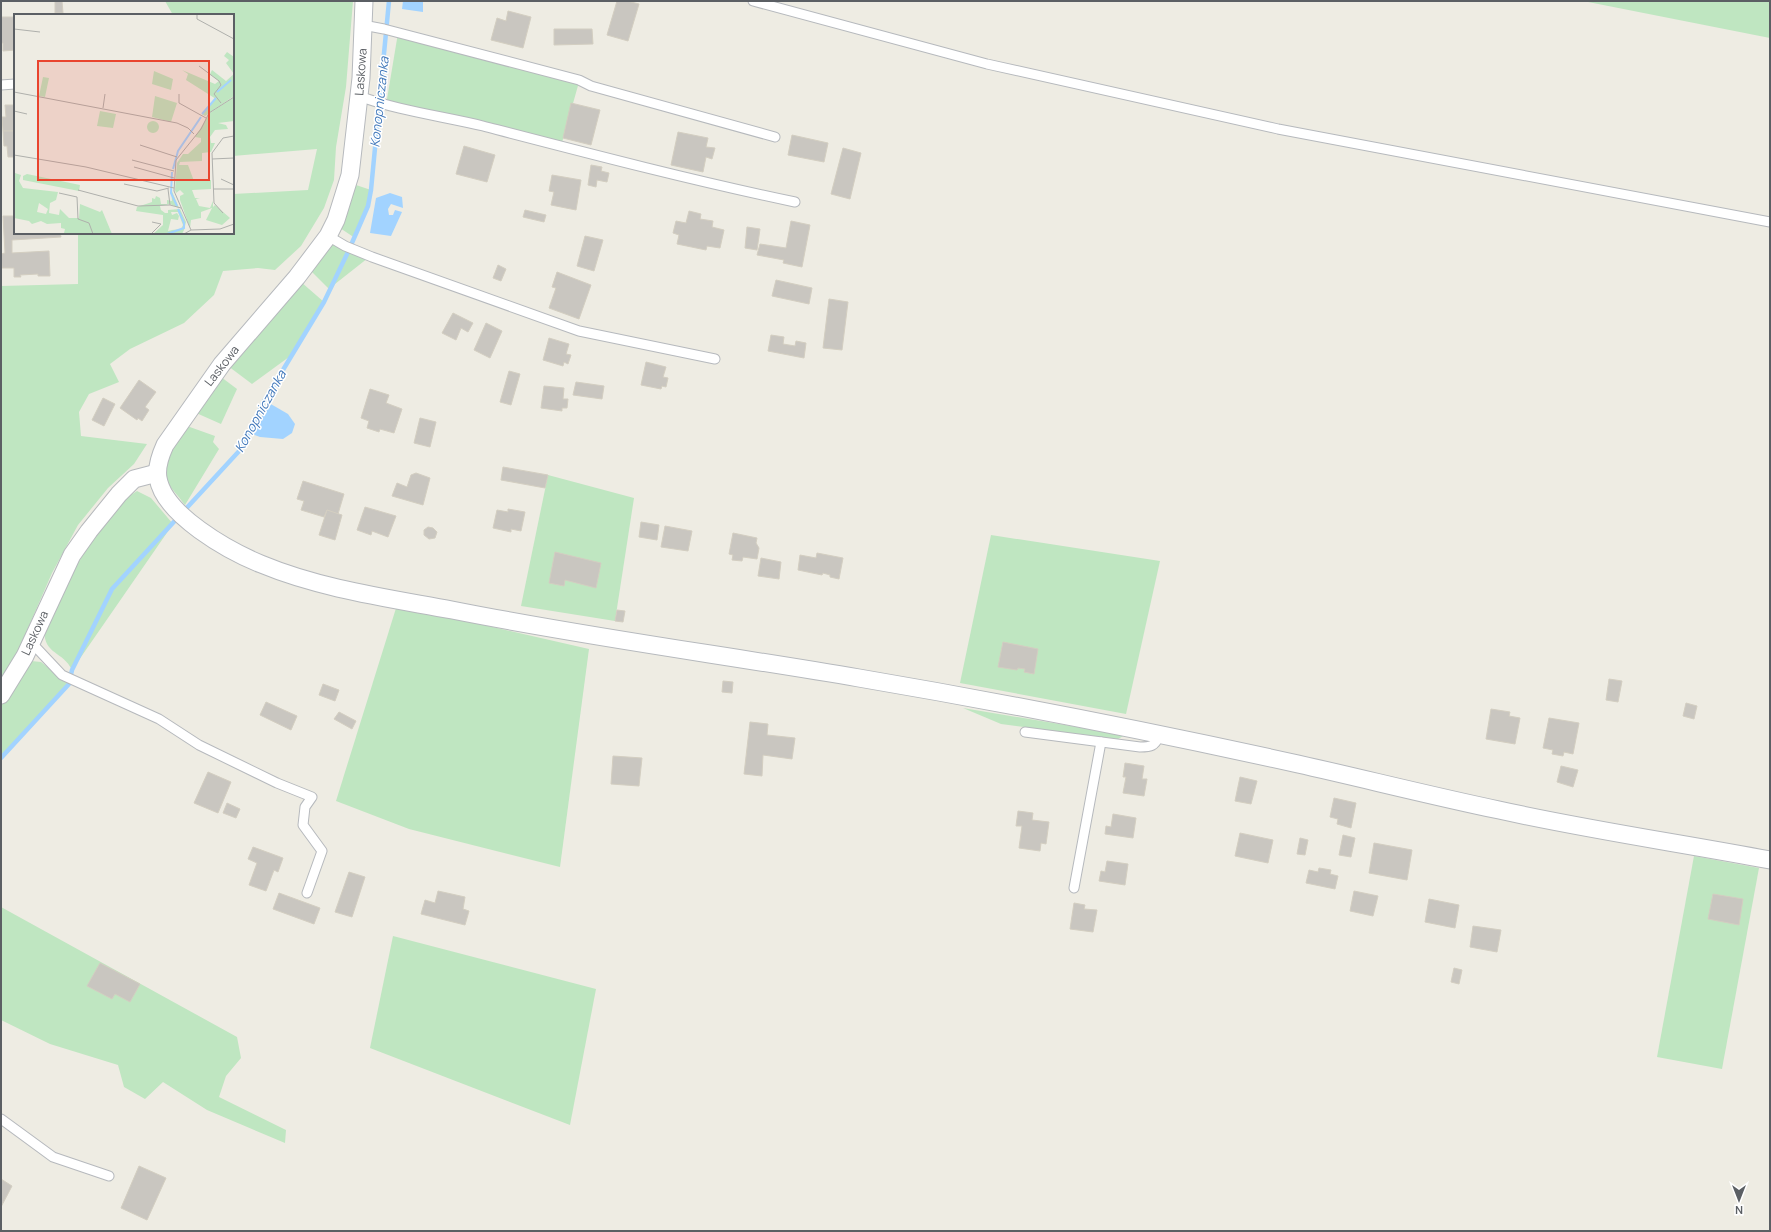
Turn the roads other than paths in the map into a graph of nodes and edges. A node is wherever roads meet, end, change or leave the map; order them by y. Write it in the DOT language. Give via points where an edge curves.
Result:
graph roads {
  1 [pos="364,1"];
  2 [pos="753,1"];
  3 [pos="363,25"];
  4 [pos="14,84"];
  5 [pos="1,85"];
  6 [pos="359,96"];
  7 [pos="775,137"];
  8 [pos="795,202"];
  9 [pos="1770,222"];
  10 [pos="328,236"];
  11 [pos="716,359"];
  12 [pos="157,473"];
  13 [pos="30,641"];
  14 [pos="1,695"];
  15 [pos="1025,732"];
  16 [pos="1159,736"];
  17 [pos="1101,742"];
  18 [pos="1770,860"];
  19 [pos="1074,888"];
  20 [pos="307,893"];
  21 [pos="1,1119"];
  22 [pos="108,1176"];
  1 -- 3 [label="street, Laskowa"];
  2 -- 9 [label="lane" via="987,64 1278,130"];
  3 -- 6 [label="street, Laskowa"];
  3 -- 7 [label="lane" via="579,80 592,86"];
  4 -- 5 [label="lane"];
  6 -- 8 [label="lane" via="386,105 448,117 685,178"];
  6 -- 10 [label="street, Laskowa" via="350,175 342,205"];
  10 -- 11 [label="lane" via="355,250 579,331"];
  10 -- 12 [label="street, Laskowa" via="298,277 222,364 165,445"];
  12 -- 13 [label="street, Laskowa" via="134,479 102,513 72,555"];
  12 -- 16 [label="street" via="164,495 191,523 232,550 296,576 356,591 554,630 862,679"];
  13 -- 14 [label="street, Laskowa" via="25,656"];
  13 -- 20 [label="lane" via="62,675 159,719 199,745 312,797 305,807 303,825 322,851"];
  15 -- 17 [label="lane"];
  16 -- 17 [label="lane" via="1156,743 1150,747 1140,748"];
  16 -- 18 [label="street" via="1302,765 1500,811"];
  17 -- 19 [label="lane"];
  21 -- 22 [label="lane" via="53,1157"];
}
